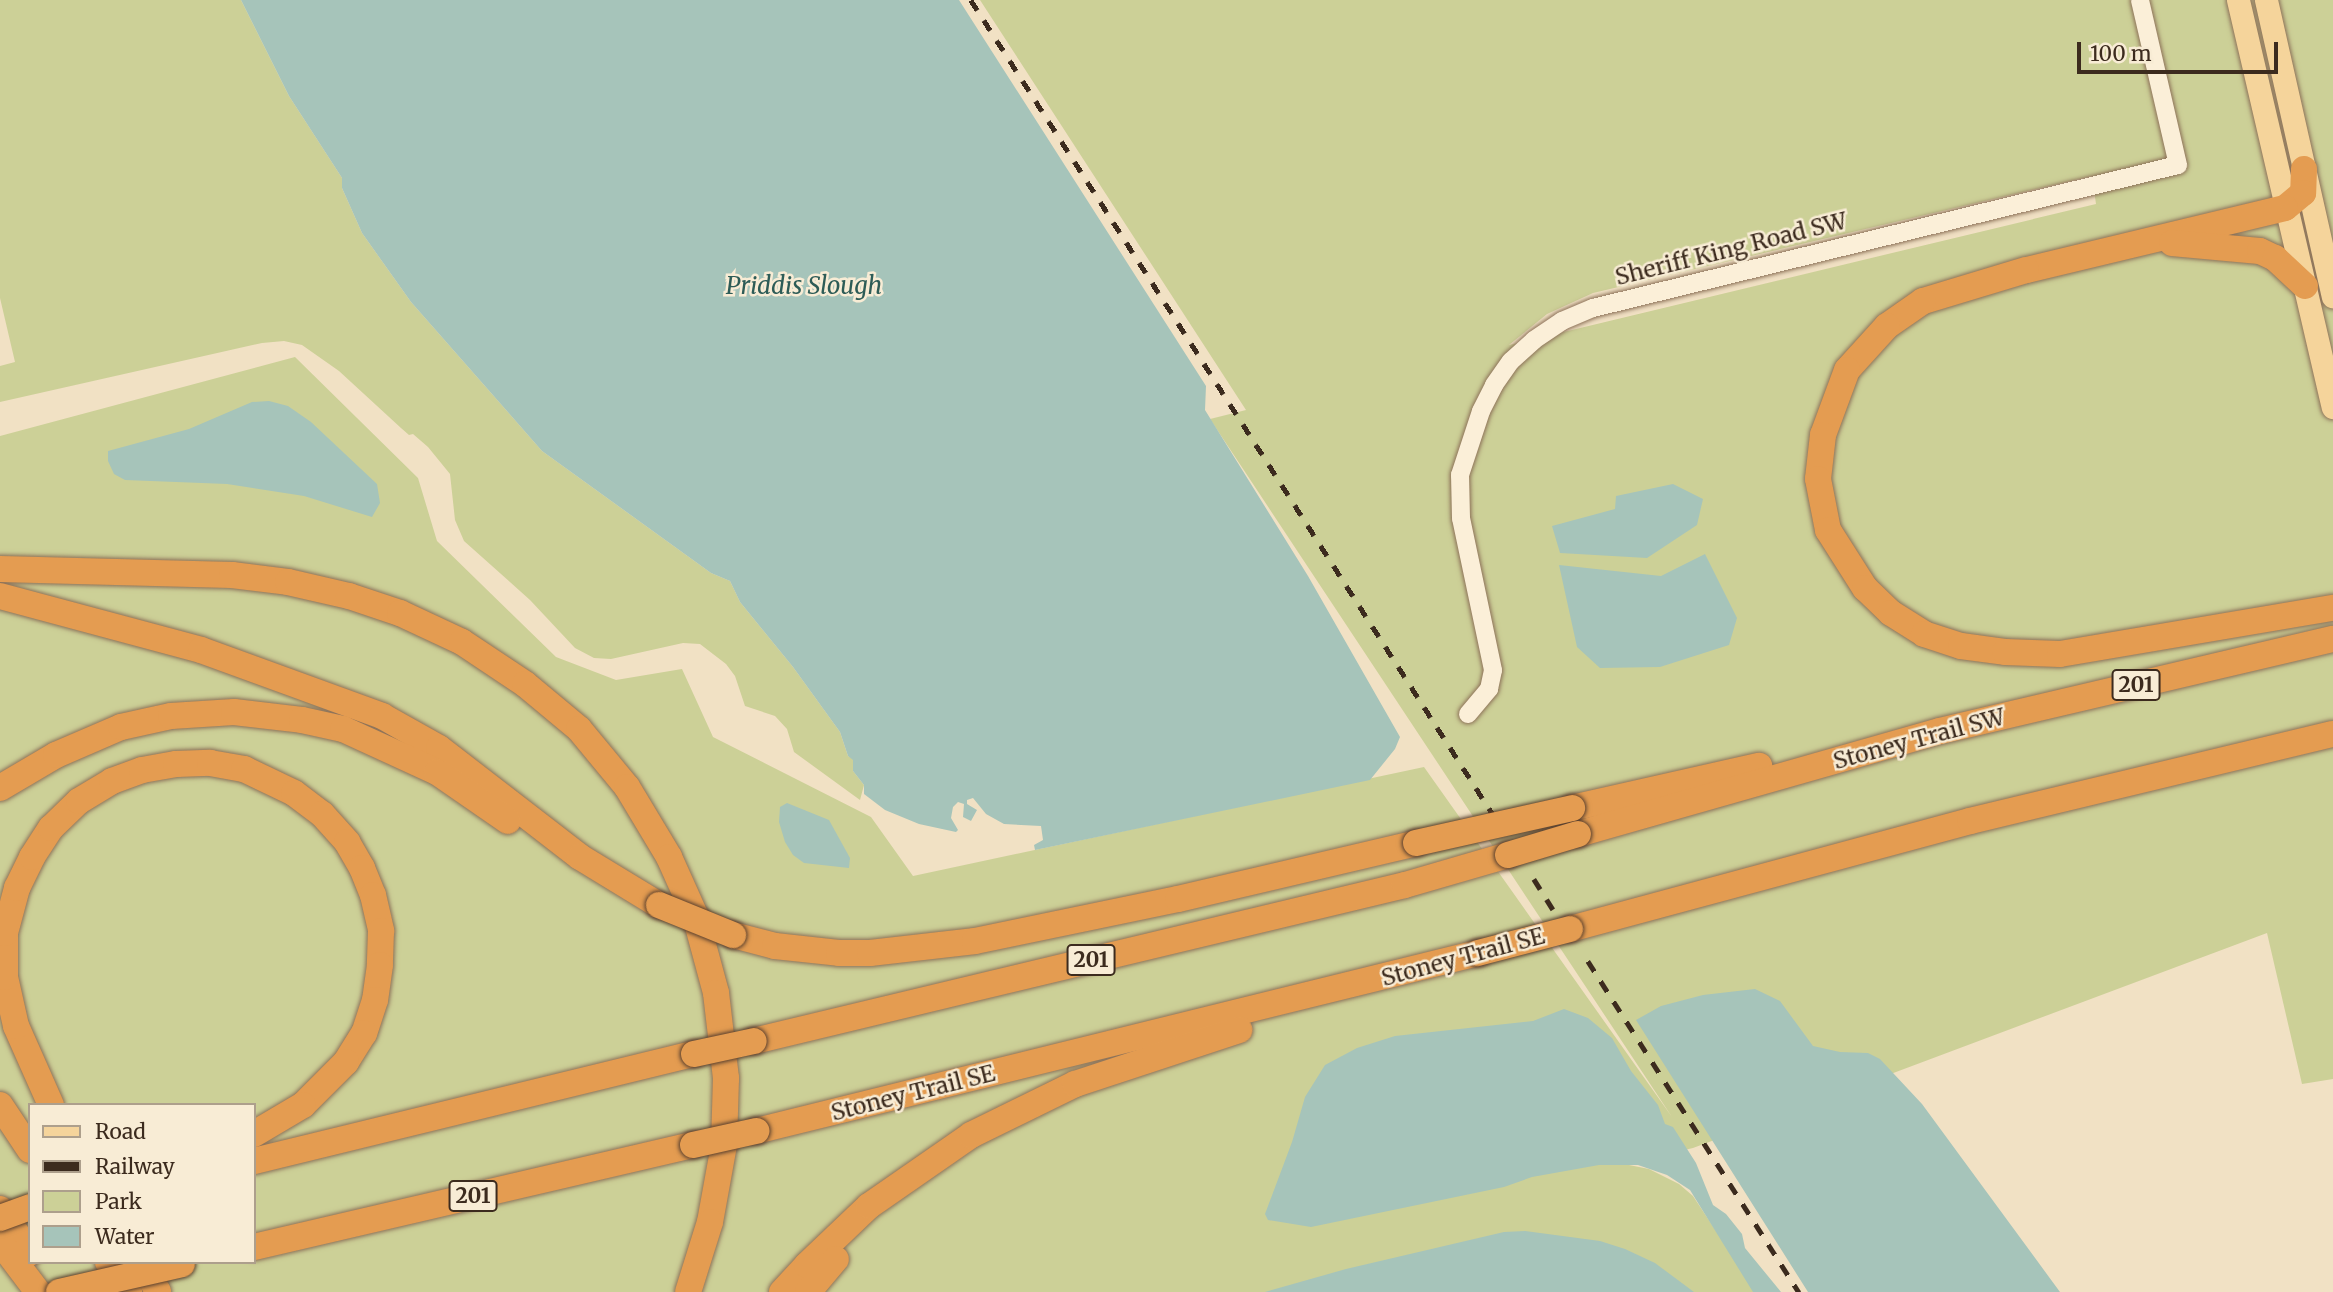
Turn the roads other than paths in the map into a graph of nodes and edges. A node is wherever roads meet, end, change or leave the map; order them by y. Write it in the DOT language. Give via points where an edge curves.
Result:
graph roads {
  1 [pos="2140,0"];
  2 [pos="2238,0"];
  3 [pos="2266,0"];
  4 [pos="2304,169"];
  5 [pos="2286,208"];
  6 [pos="2122,246"];
  7 [pos="2305,286"];
  8 [pos="2333,297"];
  9 [pos="2333,407"];
  10 [pos="0,569"];
  11 [pos="0,596"];
  12 [pos="2333,608"];
  13 [pos="2333,639"];
  14 [pos="1468,714"];
  15 [pos="1940,731"];
  16 [pos="2333,734"];
  17 [pos="0,788"];
  18 [pos="651,901"];
  19 [pos="1409,972"];
  20 [pos="50,1103"];
  21 [pos="0,1105"];
  22 [pos="256,1133"];
  23 [pos="28,1147"];
  24 [pos="256,1161"];
  25 [pos="930,1162"];
  26 [pos="28,1207"];
  27 [pos="0,1209"];
  28 [pos="28,1212"];
  29 [pos="0,1219"];
  30 [pos="0,1242"];
  31 [pos="256,1247"];
  32 [pos="28,1250"];
  33 [pos="37,1264"];
  34 [pos="109,1264"];
  35 [pos="142,1264"];
  36 [pos="181,1264"];
  37 [pos="38,1292"];
  38 [pos="58,1292"];
  39 [pos="130,1292"];
  40 [pos="158,1292"];
  41 [pos="688,1292"];
  42 [pos="782,1292"];
  43 [pos="808,1292"];
  1 -- 14 [label="street, Sheriff King Road SW" via="2178,165 1593,308 1562,321 1511,361 1481,411 1460,475 1461,518 1493,670 1489,689"];
  2 -- 5 [label="main road"];
  3 -- 4 [label="main road"];
  4 -- 5 [label="highway" via="2303,193"];
  4 -- 8 [label="main road"];
  5 -- 6 [label="highway"];
  5 -- 7 [label="main road"];
  6 -- 7 [label="highway" via="2178,243 2260,251 2275,258"];
  6 -- 12 [label="highway" via="1923,301 1887,326 1859,354 1847,370 1827,424 1818,479 1828,530 1845,560 1891,613 1924,634 1961,646 2005,652 2060,654"];
  7 -- 9 [label="main road"];
  10 -- 41 [label="highway" via="224,574 343,594 400,613 462,642 525,684 579,729 627,787 669,857 697,923 716,993 726,1078 724,1145 710,1222"];
  11 -- 18 [label="highway" via="176,642 382,716 439,748 580,857"];
  13 -- 15 [label="highway, Stoney Trail SW / 201"];
  15 -- 18 [label="highway, bridge" via="1707,777 1178,900 975,942 870,953 785,947 733,935"];
  15 -- 24 [label="highway, Stoney Trail SW / 201, bridge" via="1427,878"];
  16 -- 19 [label="highway, Stoney Trail SE / 201, bridge" via="1970,821"];
  17 -- 18 [label="highway" via="56,755 121,727 172,716 234,712 302,720 343,729 437,772 574,866"];
  19 -- 25 [label="highway" via="1075,1084 995,1123"];
  19 -- 31 [label="highway, Stoney Trail SE / 201, bridge"];
  20 -- 22 [label="highway" via="16,1026 5,978 5,933 17,888 32,856 51,828 79,801 112,781 142,770 210,763 244,769 294,793 322,814 362,868 381,930 380,965 364,1033 303,1105"];
  21 -- 23 [label="highway"];
  25 -- 42 [label="highway" via="869,1206"];
  25 -- 43 [label="highway" via="869,1221"];
  26 -- 29 [label="highway, bridge"];
  27 -- 32 [label="highway"];
  28 -- 29 [label="highway, bridge"];
  30 -- 37 [label="highway"];
  33 -- 38 [label="highway"];
  34 -- 39 [label="highway"];
  35 -- 40 [label="highway"];
  36 -- 38 [label="highway, bridge"];
}
